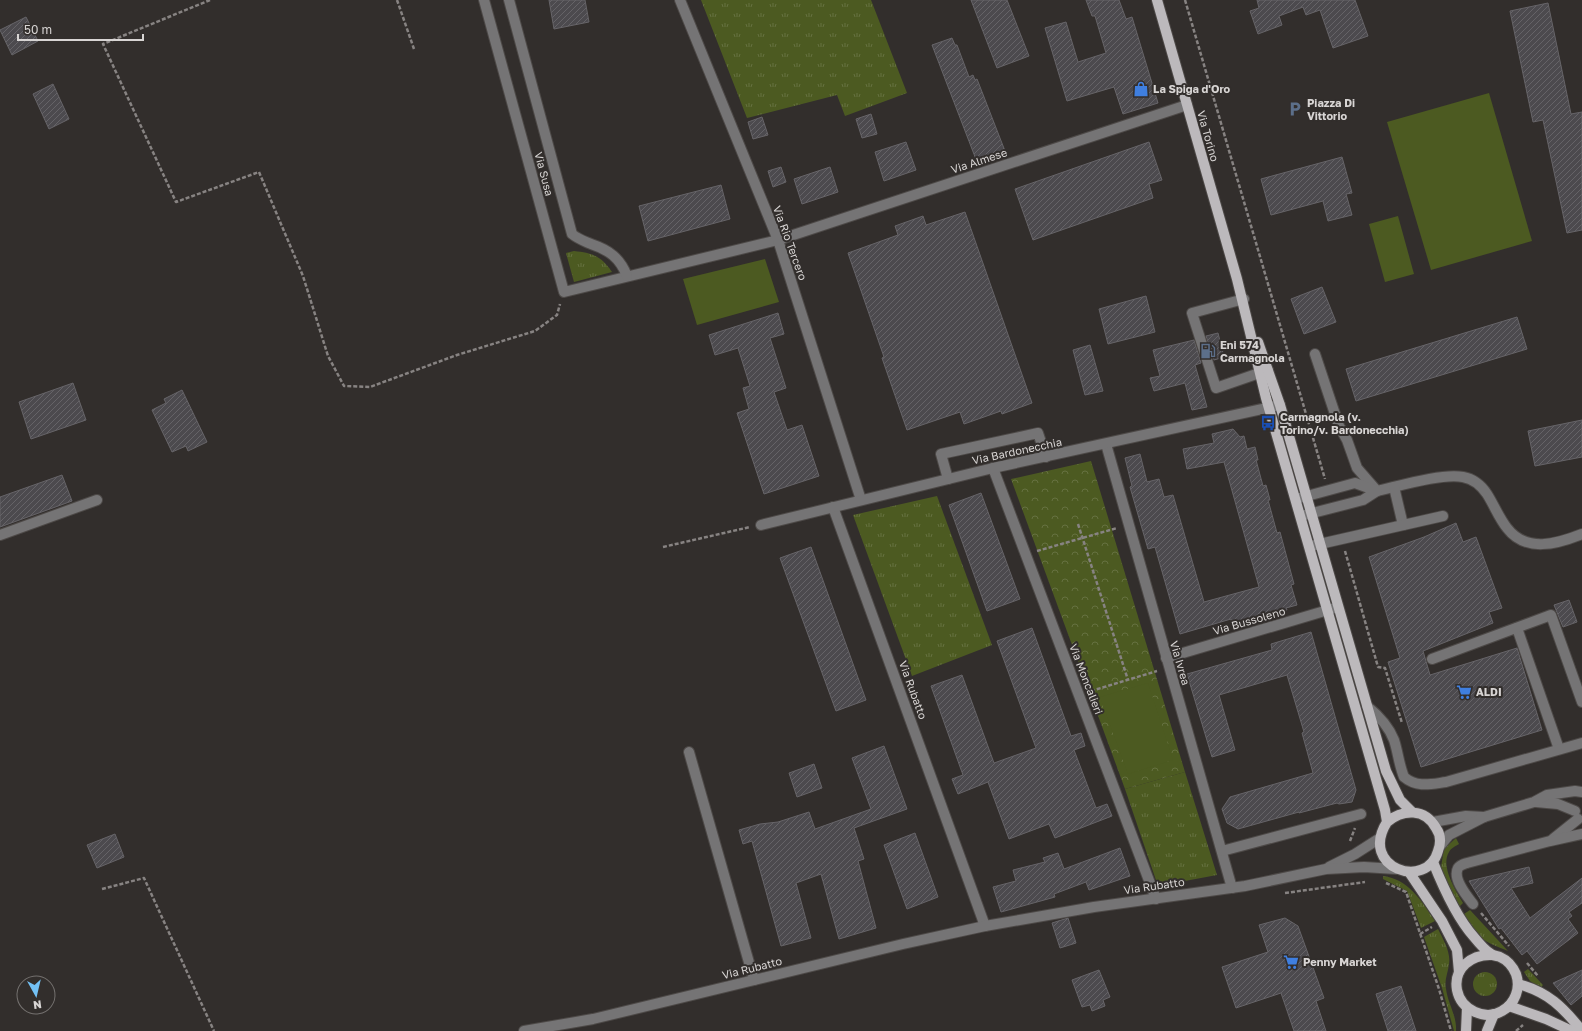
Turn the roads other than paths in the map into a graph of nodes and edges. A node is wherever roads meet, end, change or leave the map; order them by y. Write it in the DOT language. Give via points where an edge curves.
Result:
graph roads {
  1 [pos="484,0"];
  2 [pos="509,0"];
  3 [pos="680,0"];
  4 [pos="1157,0"];
  5 [pos="1187,105"];
  6 [pos="778,240"];
  7 [pos="627,276"];
  8 [pos="1243,299"];
  9 [pos="1315,354"];
  10 [pos="1264,371"];
  11 [pos="1280,405"];
  12 [pos="1269,408"];
  13 [pos="1106,444"];
  14 [pos="1046,457"];
  15 [pos="993,468"];
  16 [pos="948,479"];
  17 [pos="1394,487"];
  18 [pos="1376,491"];
  19 [pos="1306,496"];
  20 [pos="1296,499"];
  21 [pos="97,500"];
  22 [pos="861,500"];
  23 [pos="833,507"];
  24 [pos="1311,513"];
  25 [pos="1301,516"];
  26 [pos="1443,516"];
  27 [pos="761,525"];
  28 [pos="1403,525"];
  29 [pos="1582,534"];
  30 [pos="0,536"];
  31 [pos="1320,544"];
  32 [pos="1310,546"];
  33 [pos="1338,608"];
  34 [pos="1328,610"];
  35 [pos="1517,628"];
  36 [pos="1432,659"];
  37 [pos="1168,663"];
  38 [pos="1582,702"];
  39 [pos="1367,706"];
  40 [pos="1582,743"];
  41 [pos="1559,749"];
  42 [pos="689,752"];
  43 [pos="1582,792"];
  44 [pos="1534,802"];
  45 [pos="1412,812"];
  46 [pos="1361,814"];
  47 [pos="1484,817"];
  48 [pos="1578,818"];
  49 [pos="1387,822"];
  50 [pos="1433,822"];
  51 [pos="1582,834"];
  52 [pos="1380,838"];
  53 [pos="1550,841"];
  54 [pos="1440,846"];
  55 [pos="1222,851"];
  56 [pos="1432,862"];
  57 [pos="1326,869"];
  58 [pos="1396,869"];
  59 [pos="1409,872"];
  60 [pos="1232,888"];
  61 [pos="1156,898"];
  62 [pos="1473,904"];
  63 [pos="985,926"];
  64 [pos="1492,954"];
  65 [pos="1459,972"];
  66 [pos="754,980"];
  67 [pos="1518,984"];
  68 [pos="1509,1006"];
  69 [pos="1467,1008"];
  70 [pos="1494,1014"];
  71 [pos="524,1031"];
  72 [pos="1466,1031"];
  73 [pos="1487,1031"];
  74 [pos="1572,1031"];
  75 [pos="1582,1031"];
  1 -- 7 [label="street, Via Susa" via="564,292"];
  2 -- 7 [label="street, Via Susa" via="572,234 610,252 623,265"];
  3 -- 6 [label="street, Via Rio Tercero"];
  4 -- 5 [label="main road, Via Torino"];
  5 -- 6 [label="street, Via Almese"];
  5 -- 8 [label="main road, Via Torino"];
  6 -- 7 [label="street"];
  6 -- 22 [label="street, Via Rio Tercero"];
  8 -- 10 [label="main road, Via Torino"];
  8 -- 10 [label="street" via="1192,313 1216,388"];
  9 -- 18 [label="street" via="1339,426 1357,468"];
  10 -- 11 [label="main road"];
  10 -- 12 [label="main road"];
  11 -- 12 [label="street, Via Bardonecchia"];
  11 -- 19 [label="main road"];
  12 -- 13 [label="street, Via Bardonecchia"];
  12 -- 20 [label="main road"];
  13 -- 14 [label="street, Via Bardonecchia"];
  13 -- 37 [label="street, Via Ivrea"];
  14 -- 15 [label="street, Via Bardonecchia"];
  14 -- 16 [label="street" via="1038,433 941,454"];
  15 -- 16 [label="street, Via Bardonecchia"];
  15 -- 61 [label="street, Via Moncalieri"];
  16 -- 22 [label="street, Via Bardonecchia"];
  17 -- 18 [label="street"];
  17 -- 28 [label="street"];
  17 -- 29 [label="street" via="1448,476 1463,477 1474,480 1481,486 1507,528 1523,542 1546,545"];
  18 -- 19 [label="street" via="1355,483"];
  18 -- 24 [label="street" via="1363,500"];
  19 -- 20 [label="street"];
  19 -- 24 [label="main road"];
  20 -- 25 [label="main road"];
  21 -- 30 [label="street"];
  22 -- 23 [label="street, Via Bardonecchia"];
  23 -- 27 [label="street, Via Bardonecchia"];
  23 -- 63 [label="street, Via Rubatto"];
  24 -- 25 [label="street"];
  24 -- 31 [label="main road"];
  25 -- 32 [label="main road"];
  26 -- 28 [label="street"];
  28 -- 31 [label="street"];
  31 -- 32 [label="street"];
  31 -- 33 [label="main road"];
  32 -- 34 [label="main road"];
  33 -- 34 [label="street, Via Bussoleno"];
  33 -- 39 [label="main road"];
  34 -- 37 [label="street, Via Bussoleno"];
  34 -- 49 [label="main road"];
  35 -- 36 [label="street"];
  35 -- 38 [label="street" via="1551,615"];
  35 -- 41 [label="street"];
  37 -- 55 [label="street, Via Ivrea"];
  39 -- 41 [label="street" via="1389,730 1404,777 1424,785 1446,782"];
  39 -- 45 [label="main road" via="1392,786 1400,800"];
  40 -- 41 [label="street"];
  42 -- 66 [label="street"];
  43 -- 44 [label="street" via="1559,792"];
  43 -- 48 [label="street" via="1578,797"];
  44 -- 47 [label="street"];
  44 -- 48 [label="street" via="1558,804"];
  45 -- 49 [label="main road" via="1394,816"];
  45 -- 50 [label="main road"];
  46 -- 55 [label="street"];
  47 -- 50 [label="street" via="1466,816"];
  47 -- 54 [label="street" via="1449,835"];
  48 -- 53 [label="street"];
  49 -- 52 [label="main road"];
  50 -- 54 [label="main road" via="1439,834"];
  51 -- 53 [label="street"];
  52 -- 57 [label="street"];
  52 -- 58 [label="main road" via="1383,856 1388,864"];
  53 -- 62 [label="street" via="1459,866 1457,877"];
  54 -- 56 [label="main road" via="1438,855"];
  55 -- 60 [label="street, Via Ivrea"];
  56 -- 59 [label="main road" via="1422,870"];
  56 -- 64 [label="main road" via="1448,896 1473,936"];
  57 -- 58 [label="street"];
  57 -- 60 [label="street, Via Rubatto"];
  58 -- 59 [label="main road"];
  59 -- 65 [label="main road" via="1442,921 1457,950"];
  60 -- 61 [label="street, Via Rubatto"];
  61 -- 63 [label="street, Via Rubatto"];
  63 -- 66 [label="street, Via Rubatto"];
  64 -- 65 [label="main road" via="1472,958"];
  64 -- 67 [label="main road" via="1507,961 1513,968"];
  65 -- 69 [label="main road" via="1457,991"];
  66 -- 71 [label="street, Via Rubatto" via="593,1019"];
  67 -- 68 [label="main road"];
  67 -- 75 [label="main road" via="1533,988 1546,996 1567,1012"];
  68 -- 70 [label="main road"];
  68 -- 74 [label="main road"];
  69 -- 70 [label="main road" via="1475,1013"];
  69 -- 72 [label="main road"];
  70 -- 73 [label="main road"];
}
